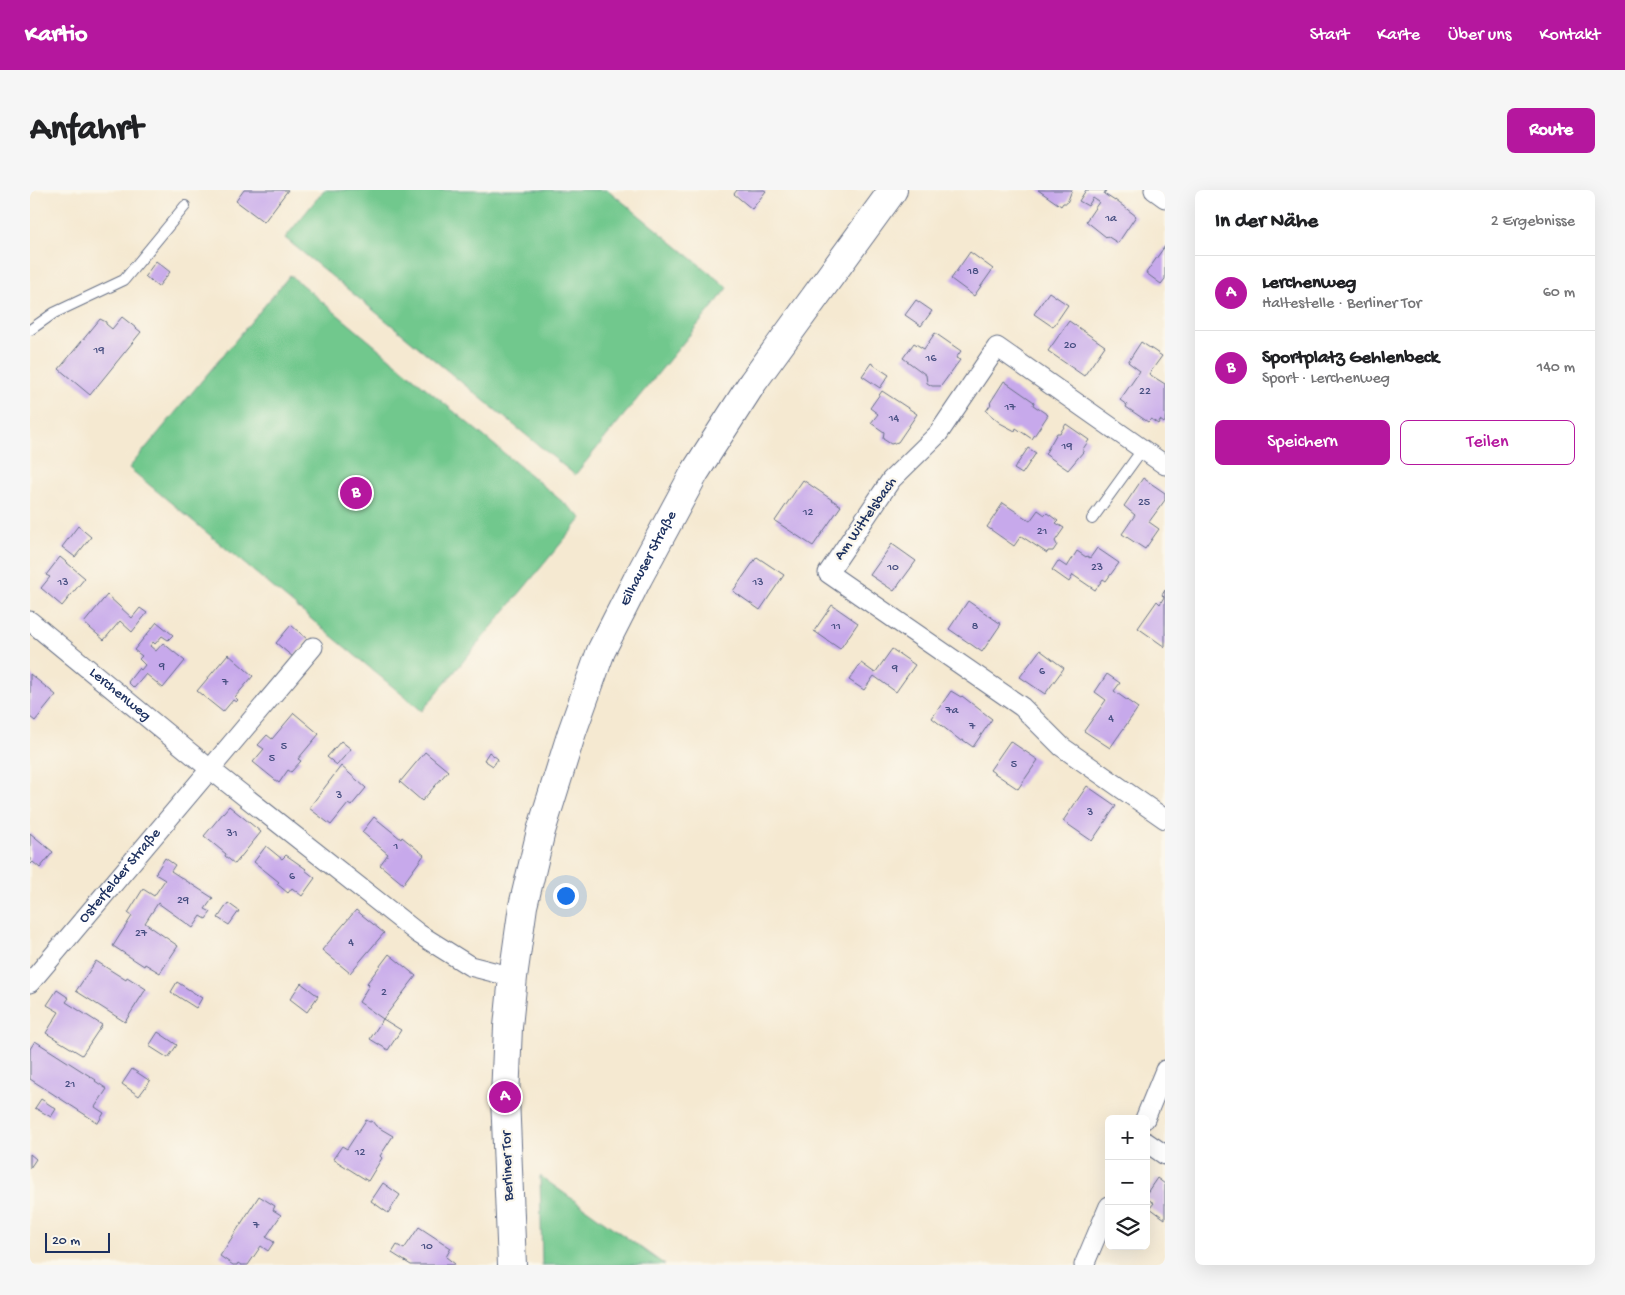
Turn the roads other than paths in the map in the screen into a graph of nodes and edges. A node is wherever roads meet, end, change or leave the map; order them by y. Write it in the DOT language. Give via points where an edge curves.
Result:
graph roads {
  1 [pos="893,190"];
  2 [pos="1154,190"];
  3 [pos="1165,198"];
  4 [pos="185,206"];
  5 [pos="30,330"];
  6 [pos="1142,450"];
  7 [pos="1165,465"];
  8 [pos="1092,520"];
  9 [pos="30,621"];
  10 [pos="313,647"];
  11 [pos="210,768"];
  12 [pos="1165,819"];
  13 [pos="513,977"];
  14 [pos="30,983"];
  15 [pos="1165,1070"];
  16 [pos="1147,1115"];
  17 [pos="1150,1145"];
  18 [pos="1165,1155"];
  19 [pos="1105,1215"];
  20 [pos="512,1265"];
  21 [pos="1084,1265"];
  1 -- 13 [label="main road, Eilhauser Straße" via="753,382 695,472 601,651 541,830 523,906"];
  2 -- 3 [label="street"];
  4 -- 5 [label="lane" via="124,280 54,313"];
  6 -- 7 [label="street, Am Wittelsbach"];
  6 -- 8 [label="lane"];
  6 -- 12 [label="street, Am Wittelsbach" via="997,347 938,434 891,480 828,573 1022,707 1062,747"];
  9 -- 11 [label="street, Lerchenweg"];
  10 -- 11 [label="street"];
  11 -- 13 [label="street, Lerchenweg" via="419,934 470,966"];
  11 -- 14 [label="street, Osterfelder Straße"];
  13 -- 20 [label="main road, Berliner Tor" via="505,1097"];
  15 -- 16 [label="street"];
  17 -- 18 [label="street"];
  19 -- 21 [label="street"];
}
